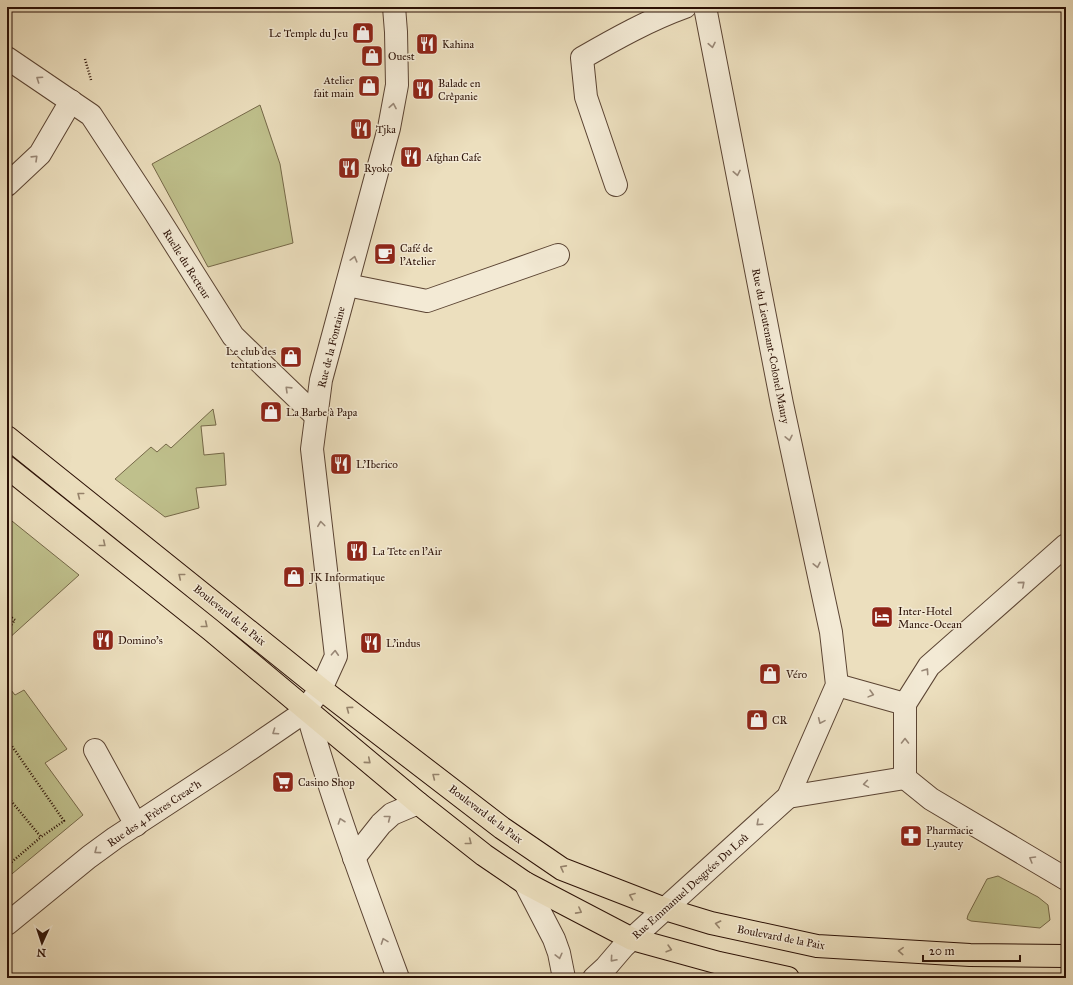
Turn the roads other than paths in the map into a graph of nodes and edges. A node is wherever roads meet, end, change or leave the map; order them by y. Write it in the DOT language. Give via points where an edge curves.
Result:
graph roads {
  1 [pos="394,7"];
  2 [pos="685,7"];
  3 [pos="705,7"];
  4 [pos="7,58"];
  5 [pos="71,101"];
  6 [pos="7,185"];
  7 [pos="616,185"];
  8 [pos="558,254"];
  9 [pos="347,285"];
  10 [pos="316,416"];
  11 [pos="7,437"];
  12 [pos="7,467"];
  13 [pos="1066,545"];
  14 [pos="837,685"];
  15 [pos="322,689"];
  16 [pos="905,704"];
  17 [pos="306,708"];
  18 [pos="95,750"];
  19 [pos="905,778"];
  20 [pos="788,797"];
  21 [pos="418,803"];
  22 [pos="136,825"];
  23 [pos="354,858"];
  24 [pos="1066,879"];
  25 [pos="525,883"];
  26 [pos="665,909"];
  27 [pos="7,924"];
  28 [pos="632,939"];
  29 [pos="1066,956"];
  30 [pos="398,978"];
  31 [pos="564,978"];
  32 [pos="594,978"];
  33 [pos="788,978"];
  9 -- 1 [label="street, Rue de la Fontaine, one-way" via="389,128 397,85"];
  2 -- 7 [label="street" via="616,38 582,58 586,97"];
  3 -- 14 [label="street, Rue du Lieutenant-Colonel Maury, one-way" via="780,397 831,632"];
  5 -- 4 [label="street, Ruelle du Recteur, one-way"];
  6 -- 5 [label="street, one-way" via="40,154"];
  10 -- 5 [label="street, Ruelle du Recteur, one-way" via="233,336 148,213 90,115"];
  8 -- 9 [label="street" via="427,301"];
  9 -- 10 [label="street, Rue de la Fontaine" via="321,380"];
  15 -- 10 [label="street, Rue de la Fontaine, one-way" via="336,656 312,449"];
  15 -- 11 [label="main road, Boulevard de la Paix, one-way"];
  12 -- 17 [label="main road, one-way"];
  16 -- 13 [label="street, one-way" via="929,666"];
  14 -- 16 [label="street, one-way"];
  14 -- 20 [label="street, one-way"];
  15 -- 17 [label="street, Rue des 4 Frères Creac'h"];
  26 -- 15 [label="main road, Boulevard de la Paix, one-way" via="562,869 502,828"];
  19 -- 16 [label="street, one-way"];
  17 -- 21 [label="main road, one-way"];
  17 -- 22 [label="street, Rue des 4 Frères Creac'h, one-way" via="297,717"];
  23 -- 17 [label="street, one-way" via="324,771"];
  18 -- 22 [label="street"];
  19 -- 20 [label="street, one-way"];
  24 -- 19 [label="street, one-way" via="931,799"];
  20 -- 26 [label="street, Rue Emmanuel Desgrées Du Loû, one-way"];
  23 -- 21 [label="street, one-way" via="380,824 392,814"];
  21 -- 25 [label="main road, one-way" via="484,855"];
  22 -- 27 [label="street, Rue des 4 Frères Creac'h, one-way" via="89,857"];
  30 -- 23 [label="street, one-way"];
  25 -- 28 [label="main road, one-way"];
  25 -- 31 [label="street, one-way" via="554,939"];
  26 -- 28 [label="street, Rue Emmanuel Desgrées Du Loû"];
  29 -- 26 [label="main road, Boulevard de la Paix, one-way" via="818,946 711,923"];
  28 -- 32 [label="street, Rue Emmanuel Desgrées Du Loû, one-way"];
  28 -- 33 [label="main road, one-way" via="719,963"];
}
